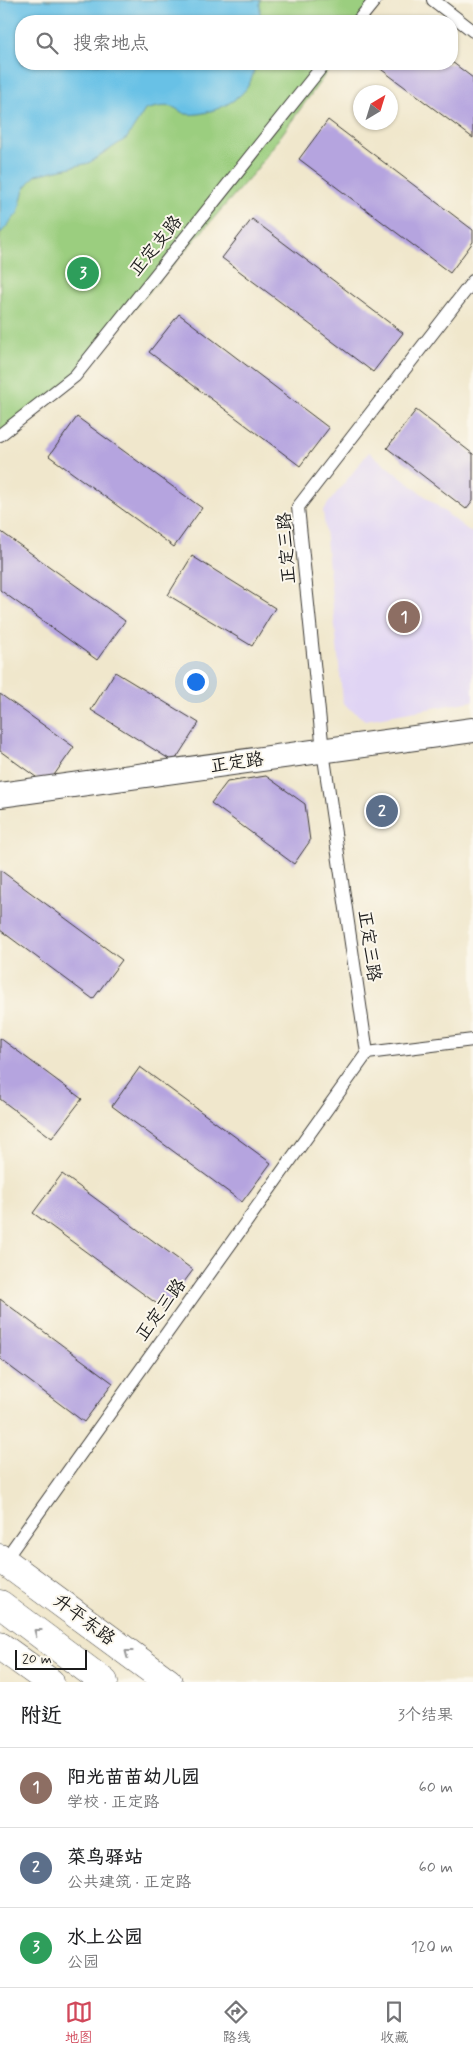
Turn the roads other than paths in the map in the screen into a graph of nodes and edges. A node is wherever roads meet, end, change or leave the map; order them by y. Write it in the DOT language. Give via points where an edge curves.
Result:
graph roads {
  1 [pos="375,0"];
  2 [pos="432,0"];
  3 [pos="363,15"];
  4 [pos="452,15"];
  5 [pos="458,20"];
  6 [pos="473,31"];
  7 [pos="319,70"];
  8 [pos="473,281"];
  9 [pos="0,435"];
  10 [pos="473,730"];
  11 [pos="323,751"];
  12 [pos="0,795"];
  13 [pos="473,1040"];
  14 [pos="367,1053"];
  15 [pos="2,1559"];
  16 [pos="0,1604"];
  17 [pos="0,1646"];
  18 [pos="50,1682"];
  19 [pos="104,1682"];
  20 [pos="168,1682"];
  1 -- 3 [label="lane"];
  2 -- 4 [label="lane"];
  5 -- 6 [label="lane"];
  7 -- 9 [label="lane, 正定支路" via="75,376"];
  8 -- 11 [label="lane, 正定三路" via="298,507"];
  10 -- 11 [label="street, 正定路"];
  11 -- 12 [label="street, 正定路"];
  11 -- 14 [label="lane, 正定三路"];
  13 -- 14 [label="lane"];
  14 -- 15 [label="lane, 正定三路"];
  20 -- 15 [label="main road, 升平东路, one-way"];
  19 -- 16 [label="main road, one-way"];
  17 -- 18 [label="main road"];
}
